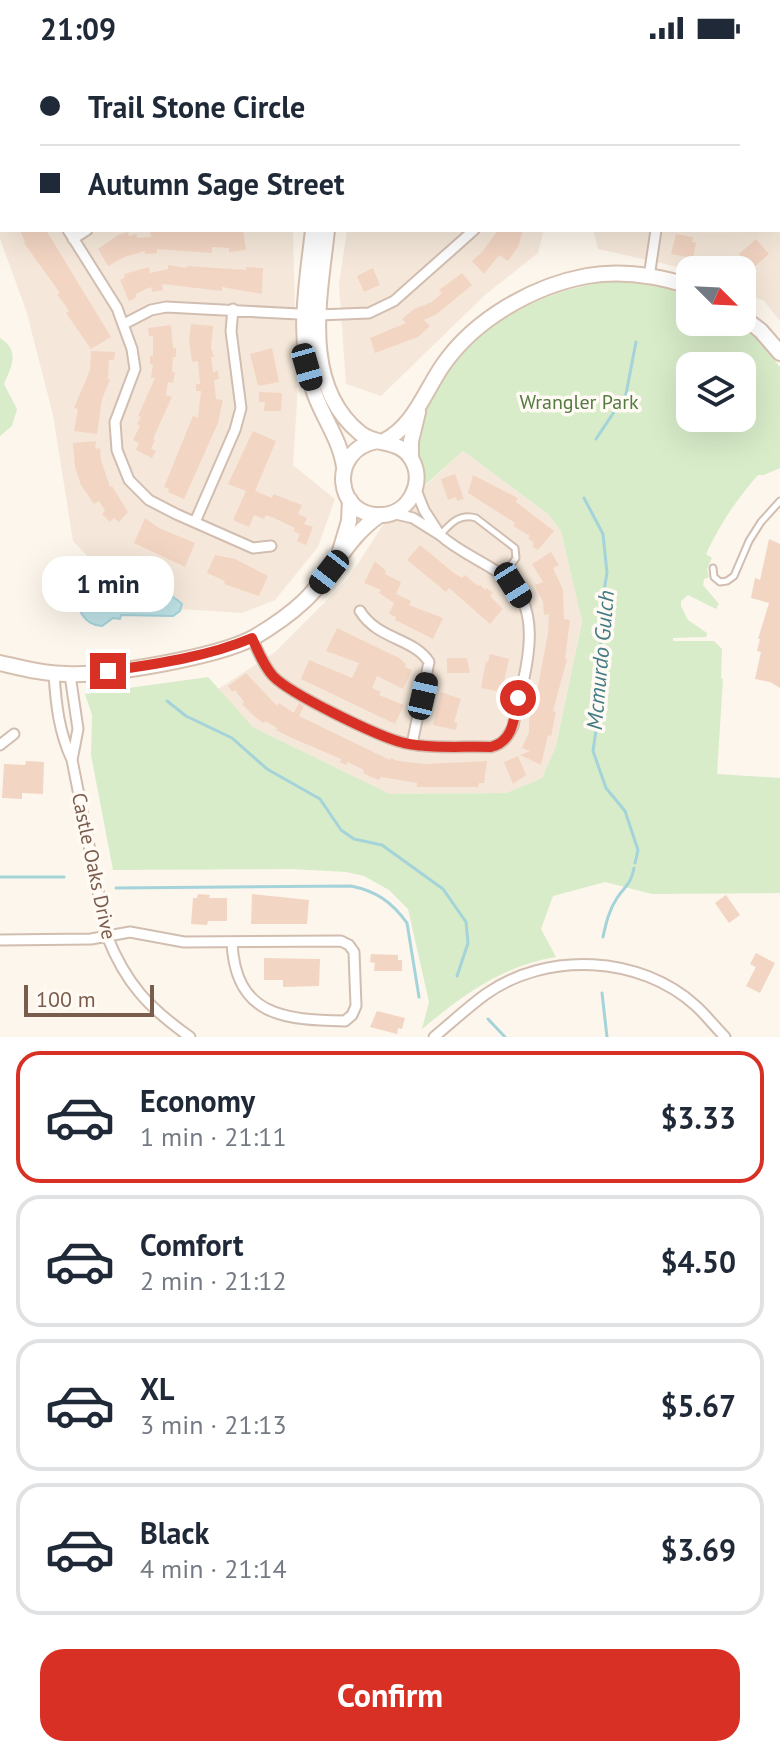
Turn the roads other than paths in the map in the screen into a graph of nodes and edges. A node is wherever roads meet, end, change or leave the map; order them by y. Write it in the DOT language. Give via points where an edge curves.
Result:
graph roads {
  1 [pos="313,232"];
  2 [pos="327,232"];
  3 [pos="472,232"];
  4 [pos="656,232"];
  5 [pos="70,234"];
  6 [pos="649,277"];
  7 [pos="676,283"];
  8 [pos="233,309"];
  9 [pos="311,315"];
  10 [pos="124,324"];
  11 [pos="756,327"];
  12 [pos="780,353"];
  13 [pos="419,408"];
  14 [pos="380,441"];
  15 [pos="411,458"];
  16 [pos="344,467"];
  17 [pos="415,489"];
  18 [pos="350,500"];
  19 [pos="780,501"];
  20 [pos="386,514"];
  21 [pos="195,522"];
  22 [pos="440,535"];
  23 [pos="271,546"];
  24 [pos="337,561"];
  25 [pos="713,568"];
  26 [pos="503,576"];
  27 [pos="360,611"];
  28 [pos="252,638"];
  29 [pos="0,663"];
  30 [pos="54,674"];
  31 [pos="70,675"];
  32 [pos="14,734"];
  33 [pos="412,744"];
  34 [pos="0,745"];
  35 [pos="72,760"];
  36 [pos="107,936"];
  37 [pos="0,940"];
  38 [pos="232,942"];
  39 [pos="190,1037"];
  40 [pos="434,1037"];
  41 [pos="725,1037"];
  1 -- 9 [label="street"];
  2 -- 9 [label="street"];
  3 -- 9 [label="street" via="386,307 359,315"];
  4 -- 6 [label="street"];
  5 -- 10 [label="street"];
  6 -- 7 [label="street"];
  6 -- 13 [label="street" via="587,276 552,286 488,319 444,363"];
  8 -- 9 [label="street"];
  8 -- 10 [label="street" via="166,307"];
  8 -- 21 [label="street" via="241,408"];
  9 -- 14 [label="street" via="329,389 342,413 365,437"];
  9 -- 16 [label="street" via="307,367"];
  10 -- 21 [label="street" via="135,369 115,422 117,450 129,480 149,500"];
  11 -- 12 [label="street"];
  13 -- 14 [label="street" via="394,435"];
  13 -- 15 [label="street"];
  14 -- 15 [label="street" via="399,446"];
  14 -- 16 [label="street" via="357,449"];
  15 -- 17 [label="street" via="417,473"];
  16 -- 18 [label="street"];
  17 -- 20 [label="street" via="407,503"];
  17 -- 22 [label="street"];
  18 -- 20 [label="street" via="363,511"];
  18 -- 24 [label="street"];
  19 -- 25 [label="lane" via="749,541 734,576 720,582"];
  20 -- 22 [label="street" via="413,518"];
  20 -- 24 [label="street" via="362,528"];
  21 -- 23 [label="street" via="253,548"];
  22 -- 26 [label="street"];
  22 -- 26 [label="lane" via="459,518 476,518 515,548 516,558"];
  24 -- 28 [label="street" via="300,606"];
  26 -- 33 [label="street" via="523,602 530,630 508,737 491,747"];
  27 -- 33 [label="street" via="369,625 429,662"];
  28 -- 31 [label="street" via="202,654"];
  28 -- 33 [label="street" via="271,674 290,689"];
  29 -- 30 [label="street"];
  30 -- 31 [label="street"];
  30 -- 35 [label="street, Castle Oaks Drive" via="59,725"];
  31 -- 35 [label="street, Castle Oaks Drive" via="78,729"];
  32 -- 34 [label="street"];
  35 -- 36 [label="street, Castle Oaks Drive"];
  36 -- 37 [label="street"];
  36 -- 38 [label="street" via="130,932 184,942"];
  36 -- 39 [label="street, Castle Oaks Drive" via="131,984 157,1013"];
  38 -- 38 [label="street" via="349,945 355,966 352,1015 345,1021 303,1020 269,1011 235,974"];
  40 -- 41 [label="street" via="487,993 528,973 570,964 633,970 664,984 694,1004"];
}
